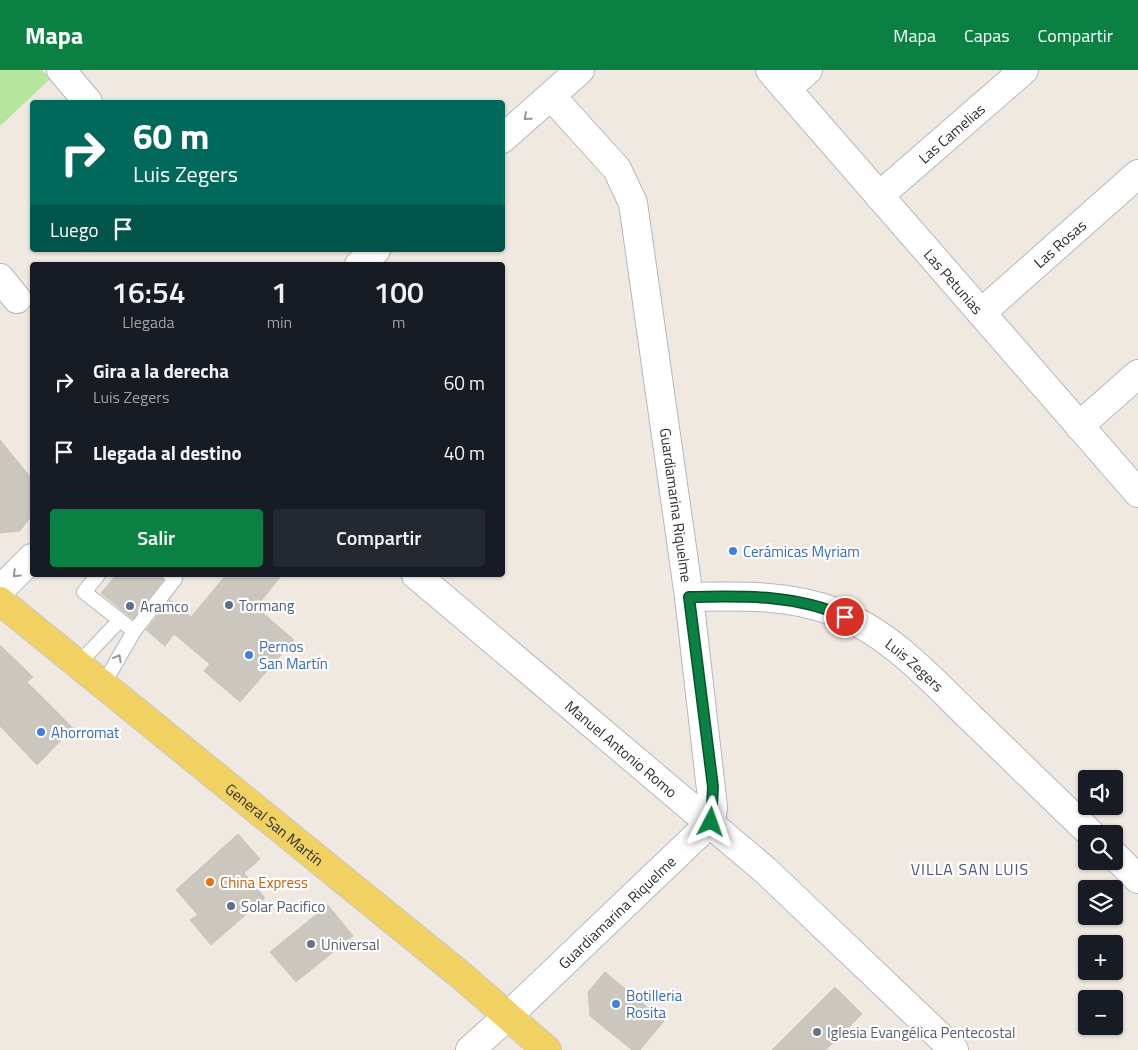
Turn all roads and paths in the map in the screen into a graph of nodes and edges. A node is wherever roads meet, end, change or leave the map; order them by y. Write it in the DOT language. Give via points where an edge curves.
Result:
graph roads {
  1 [pos="61,70"];
  2 [pos="580,70"];
  3 [pos="808,70"];
  4 [pos="1024,70"];
  5 [pos="778,79"];
  6 [pos="551,96"];
  7 [pos="86,100"];
  8 [pos="505,136"];
  9 [pos="1138,174"];
  10 [pos="879,196"];
  11 [pos="374,252"];
  12 [pos="362,262"];
  13 [pos="0,278"];
  14 [pos="17,299"];
  15 [pos="981,313"];
  16 [pos="1138,374"];
  17 [pos="1079,426"];
  18 [pos="1138,494"];
  19 [pos="30,560"];
  20 [pos="96,577"];
  21 [pos="172,577"];
  22 [pos="418,577"];
  23 [pos="0,590"];
  24 [pos="689,597"];
  25 [pos="0,601"];
  26 [pos="120,620"];
  27 [pos="134,631"];
  28 [pos="78,664"];
  29 [pos="103,685"];
  30 [pos="711,822"];
  31 [pos="1082,825"];
  32 [pos="1123,864"];
  33 [pos="1138,879"];
  34 [pos="509,1015"];
  35 [pos="470,1050"];
  36 [pos="547,1050"];
  37 [pos="954,1050"];
  1 -- 7 [label="street"];
  2 -- 6 [label="street"];
  3 -- 5 [label="street"];
  4 -- 10 [label="street, Las Camelias"];
  5 -- 10 [label="street, Las Petunias"];
  6 -- 8 [label="street, one-way"];
  6 -- 24 [label="street, Guardiamarina Riquelme" via="617,169 633,203"];
  9 -- 15 [label="street, Las Rosas"];
  10 -- 15 [label="street, Las Petunias"];
  11 -- 12 [label="street"];
  13 -- 14 [label="street"];
  15 -- 17 [label="street, Las Petunias"];
  16 -- 17 [label="street"];
  17 -- 18 [label="street, Las Petunias"];
  19 -- 23 [label="street, one-way"];
  20 -- 26 [label="lane" via="84,592"];
  21 -- 27 [label="lane" via="175,579"];
  22 -- 30 [label="street, Manuel Antonio Romo"];
  24 -- 30 [label="street, Guardiamarina Riquelme" via="713,787"];
  24 -- 31 [label="street, Luis Zegers" via="789,600 821,607 856,621 918,667"];
  25 -- 28 [label="main road, General San Martín"];
  26 -- 27 [label="lane"];
  26 -- 28 [label="lane"];
  29 -- 27 [label="lane, one-way"];
  28 -- 29 [label="main road, General San Martín"];
  29 -- 34 [label="main road, General San Martín"];
  30 -- 34 [label="street, Guardiamarina Riquelme"];
  30 -- 37 [label="street, Manuel Antonio Romo"];
  32 -- 33 [label="street"];
  34 -- 35 [label="street, Guardiamarina Riquelme"];
  34 -- 36 [label="main road, General San Martín"];
}
